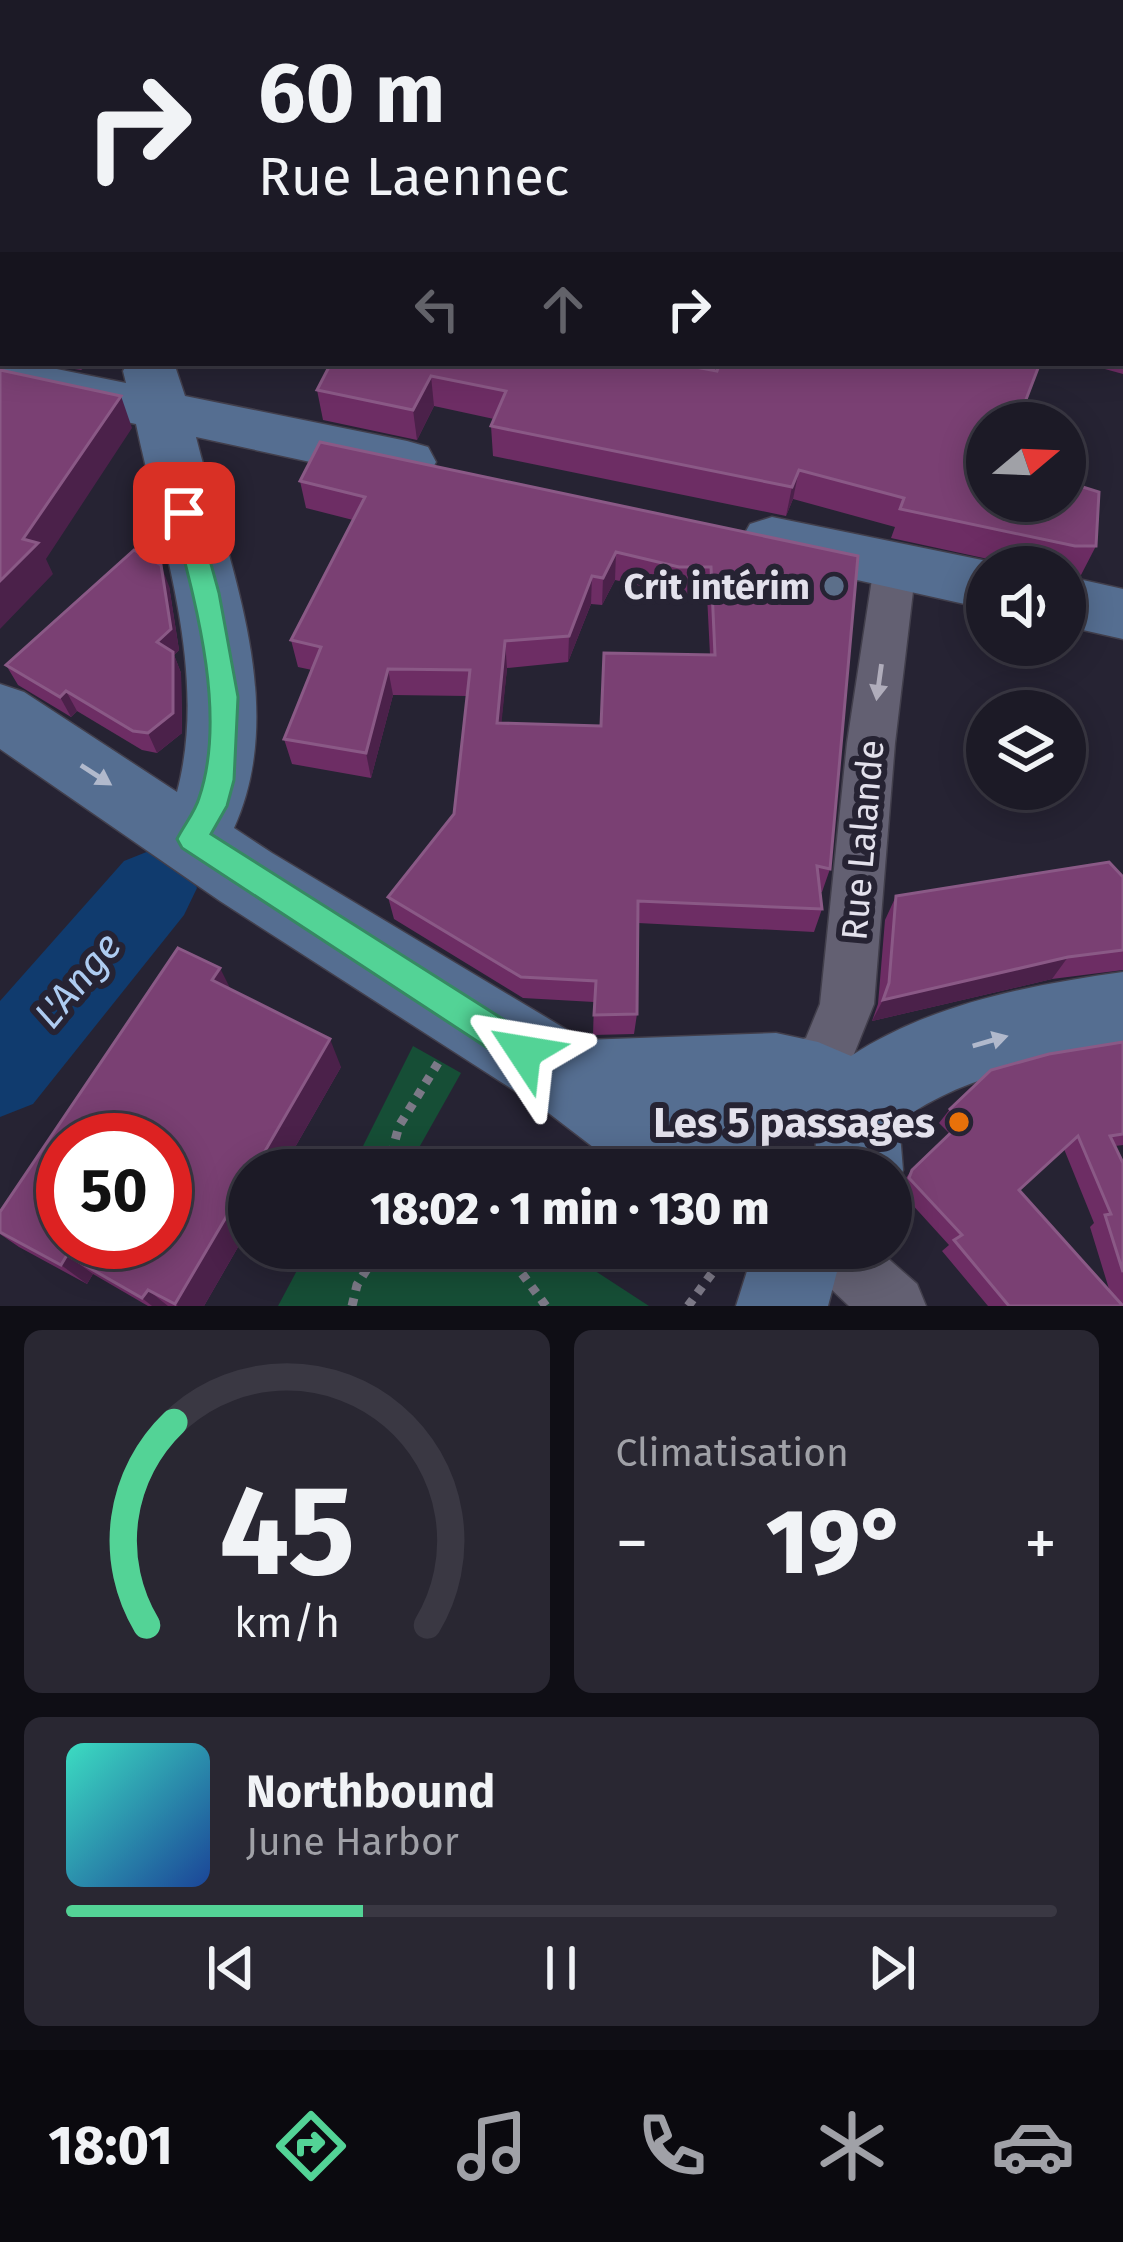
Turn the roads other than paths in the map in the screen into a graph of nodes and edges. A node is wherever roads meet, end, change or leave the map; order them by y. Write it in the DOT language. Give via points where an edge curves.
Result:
graph roads {
  1 [pos="0,376"];
  2 [pos="156,387"];
  3 [pos="460,473"];
  4 [pos="712,527"];
  5 [pos="895,566"];
  6 [pos="966,581"];
  7 [pos="1086,606"];
  8 [pos="1123,614"];
  9 [pos="8,726"];
  10 [pos="193,839"];
  11 [pos="1123,1011"];
  12 [pos="839,1022"];
  13 [pos="575,1082"];
  14 [pos="846,1106"];
  15 [pos="665,1149"];
  16 [pos="723,1149"];
  17 [pos="793,1269"];
  18 [pos="854,1269"];
  19 [pos="782,1306"];
  20 [pos="895,1306"];
  1 -- 2 [label="main road"];
  2 -- 3 [label="main road"];
  2 -- 10 [label="main road" via="224,697 219,780"];
  4 -- 5 [label="main road"];
  5 -- 6 [label="main road"];
  5 -- 12 [label="street, Rue Lalande, one-way"];
  7 -- 8 [label="main road"];
  9 -- 10 [label="main road, one-way"];
  10 -- 13 [label="main road"];
  14 -- 11 [label="main road, one-way" via="1049,1024"];
  12 -- 14 [label="street, Rue Lalande" via="824,1060"];
  12 -- 14 [label="street" via="865,1052"];
  13 -- 14 [label="main road"];
  13 -- 15 [label="main road"];
  14 -- 16 [label="main road" via="744,1088 725,1116"];
  17 -- 19 [label="main road"];
  18 -- 20 [label="street"];
}
